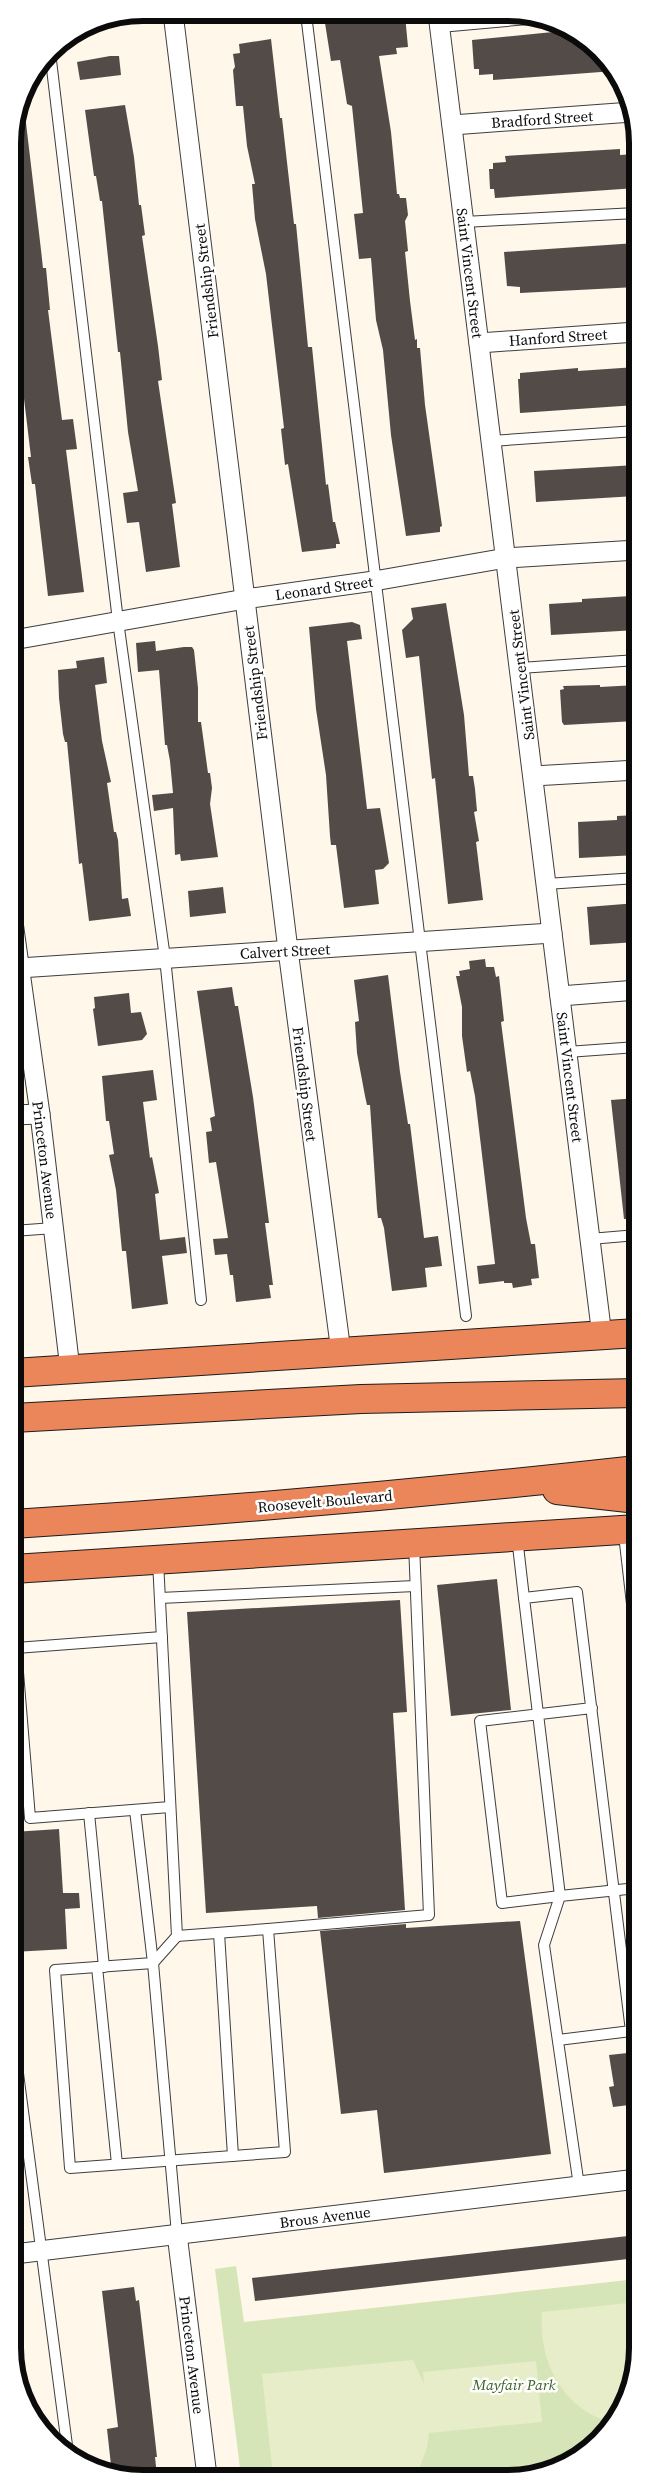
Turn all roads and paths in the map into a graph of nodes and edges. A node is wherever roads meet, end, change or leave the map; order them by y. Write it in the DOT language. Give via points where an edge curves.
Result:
graph roads {
  1 [pos="174,21"];
  2 [pos="307,21"];
  3 [pos="439,21"];
  4 [pos="51,63"];
  5 [pos="624,113"];
  6 [pos="452,125"];
  7 [pos="629,213"];
  8 [pos="464,222"];
  9 [pos="629,332"];
  10 [pos="479,343"];
  11 [pos="629,431"];
  12 [pos="491,441"];
  13 [pos="629,550"];
  14 [pos="506,558"];
  15 [pos="374,581"];
  16 [pos="245,599"];
  17 [pos="118,621"];
  18 [pos="22,638"];
  19 [pos="629,660"];
  20 [pos="520,668"];
  21 [pos="629,770"];
  22 [pos="533,776"];
  23 [pos="629,879"];
  24 [pos="546,884"];
  25 [pos="552,933"];
  26 [pos="418,942"];
  27 [pos="288,950"];
  28 [pos="166,958"];
  29 [pos="22,968"];
  30 [pos="629,991"];
  31 [pos="22,992"];
  32 [pos="560,996"];
  33 [pos="629,1048"];
  34 [pos="567,1052"];
  35 [pos="40,1114"];
  36 [pos="22,1115"];
  37 [pos="54,1228"];
  38 [pos="22,1230"];
  39 [pos="629,1236"];
  40 [pos="590,1239"];
  41 [pos="201,1300"];
  42 [pos="466,1316"];
  43 [pos="628,1334"];
  44 [pos="602,1336"];
  45 [pos="341,1352"];
  46 [pos="70,1369"];
  47 [pos="21,1372"];
  48 [pos="21,1380"];
  49 [pos="628,1393"];
  50 [pos="21,1418"];
  51 [pos="628,1471"];
  52 [pos="511,1484"];
  53 [pos="628,1498"];
  54 [pos="21,1523"];
  55 [pos="628,1529"];
  56 [pos="516,1537"];
  57 [pos="414,1543"];
  58 [pos="158,1560"];
  59 [pos="21,1568"];
  60 [pos="416,1586"];
  61 [pos="160,1598"];
  62 [pos="524,1598"];
  63 [pos="162,1637"];
  64 [pos="21,1648"];
  65 [pos="592,1708"];
  66 [pos="21,1712"];
  67 [pos="538,1714"];
  68 [pos="170,1807"];
  69 [pos="135,1810"];
  70 [pos="89,1813"];
  71 [pos="628,1890"];
  72 [pos="614,1892"];
  73 [pos="560,1896"];
  74 [pos="268,1930"];
  75 [pos="219,1933"];
  76 [pos="177,1936"];
  77 [pos="153,1963"];
  78 [pos="100,1967"];
  79 [pos="628,2008"];
  80 [pos="628,2031"];
  81 [pos="558,2040"];
  82 [pos="21,2096"];
  83 [pos="233,2156"];
  84 [pos="170,2160"];
  85 [pos="117,2164"];
  86 [pos="628,2180"];
  87 [pos="578,2186"];
  88 [pos="177,2234"];
  89 [pos="42,2250"];
  90 [pos="21,2253"];
  91 [pos="67,2443"];
  92 [pos="206,2470"];
  1 -- 16 [label="street, Friendship Street"];
  2 -- 15 [label="lane"];
  3 -- 6 [label="street, Saint Vincent Street"];
  4 -- 17 [label="lane"];
  5 -- 6 [label="street, Bradford Street"];
  6 -- 8 [label="street, Saint Vincent Street"];
  7 -- 8 [label="lane"];
  8 -- 10 [label="street, Saint Vincent Street"];
  9 -- 10 [label="street, Hanford Street"];
  10 -- 12 [label="street, Saint Vincent Street"];
  11 -- 12 [label="lane"];
  12 -- 14 [label="street, Saint Vincent Street"];
  13 -- 14 [label="street, Leonard Street"];
  14 -- 15 [label="street, Leonard Street"];
  14 -- 20 [label="street, Saint Vincent Street"];
  15 -- 16 [label="street, Leonard Street"];
  15 -- 26 [label="lane"];
  16 -- 17 [label="street, Leonard Street"];
  16 -- 27 [label="street, Friendship Street"];
  17 -- 18 [label="street, Leonard Street"];
  17 -- 28 [label="lane"];
  19 -- 20 [label="lane"];
  20 -- 22 [label="street, Saint Vincent Street"];
  21 -- 22 [label="street"];
  22 -- 24 [label="street, Saint Vincent Street"];
  23 -- 24 [label="lane"];
  24 -- 25 [label="street, Saint Vincent Street"];
  25 -- 26 [label="street, Calvert Street"];
  25 -- 32 [label="street, Saint Vincent Street"];
  26 -- 27 [label="street, Calvert Street"];
  26 -- 42 [label="lane"];
  27 -- 28 [label="street, Calvert Street"];
  27 -- 45 [label="street, Friendship Street"];
  28 -- 29 [label="street, Calvert Street"];
  28 -- 41 [label="lane"];
  30 -- 32 [label="street"];
  31 -- 35 [label="street, Princeton Avenue"];
  32 -- 34 [label="street, Saint Vincent Street"];
  33 -- 34 [label="lane"];
  34 -- 40 [label="street, Saint Vincent Street"];
  35 -- 36 [label="street"];
  35 -- 37 [label="street, Princeton Avenue"];
  37 -- 38 [label="lane"];
  37 -- 46 [label="street, Princeton Avenue"];
  39 -- 40 [label="lane"];
  40 -- 44 [label="street, Saint Vincent Street"];
  43 -- 44 [label="highway"];
  44 -- 45 [label="highway"];
  45 -- 46 [label="highway"];
  46 -- 47 [label="highway"];
  46 -- 48 [label="highway"];
  49 -- 50 [label="highway" via="361,1399"];
  51 -- 52 [label="highway, Roosevelt Boulevard"];
  52 -- 53 [label="highway"];
  52 -- 54 [label="highway, Roosevelt Boulevard" via="190,1513"];
  55 -- 56 [label="highway"];
  56 -- 57 [label="highway"];
  56 -- 62 [label="lane"];
  57 -- 58 [label="highway"];
  57 -- 60 [label="lane"];
  58 -- 59 [label="highway"];
  58 -- 61 [label="lane"];
  60 -- 61 [label="lane"];
  60 -- 74 [label="lane" via="429,1915"];
  61 -- 63 [label="lane"];
  62 -- 65 [label="lane" via="577,1592"];
  62 -- 67 [label="lane"];
  63 -- 64 [label="lane"];
  63 -- 68 [label="lane"];
  65 -- 67 [label="lane"];
  65 -- 72 [label="lane"];
  66 -- 70 [label="lane" via="30,1818"];
  67 -- 73 [label="lane"];
  67 -- 73 [label="lane" via="480,1721 502,1903"];
  68 -- 69 [label="lane"];
  68 -- 76 [label="lane"];
  69 -- 70 [label="lane"];
  69 -- 77 [label="lane"];
  70 -- 78 [label="lane"];
  71 -- 72 [label="lane"];
  72 -- 73 [label="lane"];
  72 -- 79 [label="lane"];
  73 -- 81 [label="lane" via="544,1945"];
  74 -- 75 [label="lane"];
  74 -- 83 [label="lane" via="285,2152"];
  75 -- 76 [label="lane"];
  75 -- 83 [label="lane"];
  76 -- 77 [label="lane"];
  77 -- 78 [label="lane"];
  77 -- 84 [label="lane"];
  78 -- 85 [label="lane"];
  78 -- 85 [label="lane" via="55,1970 70,2168"];
  80 -- 81 [label="lane"];
  81 -- 87 [label="lane"];
  82 -- 89 [label="lane"];
  83 -- 84 [label="lane"];
  84 -- 85 [label="lane"];
  84 -- 88 [label="lane"];
  86 -- 87 [label="street, Brous Avenue"];
  87 -- 88 [label="street, Brous Avenue"];
  88 -- 89 [label="street, Brous Avenue"];
  88 -- 92 [label="street, Princeton Avenue"];
  89 -- 90 [label="street, Brous Avenue"];
  89 -- 91 [label="lane"];
}
